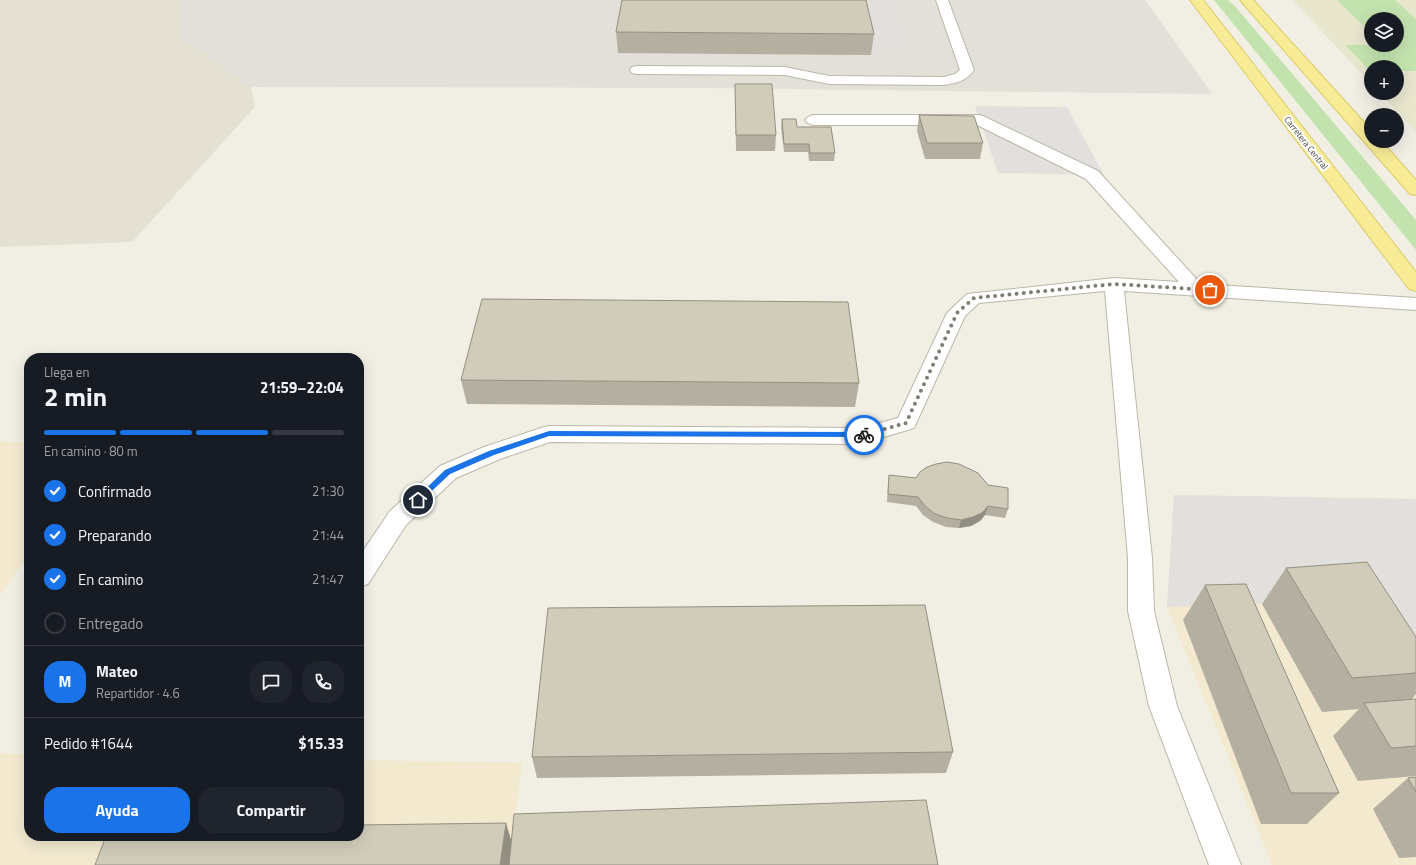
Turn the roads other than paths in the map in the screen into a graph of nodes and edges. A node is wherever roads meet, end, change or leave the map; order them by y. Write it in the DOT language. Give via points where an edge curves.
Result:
graph roads {
  1 [pos="942,0"];
  2 [pos="1196,0"];
  3 [pos="1246,0"];
  4 [pos="637,70"];
  5 [pos="813,120"];
  6 [pos="1364,132"];
  7 [pos="1378,148"];
  8 [pos="1416,190"];
  9 [pos="1114,284"];
  10 [pos="1416,285"];
  11 [pos="1195,289"];
  12 [pos="1416,304"];
  13 [pos="364,569"];
  14 [pos="1225,865"];
  1 -- 4 [label="lane" via="967,70 964,75 944,81 829,80 785,71"];
  2 -- 10 [label="main road, Carretera Central"];
  3 -- 6 [label="main road"];
  5 -- 11 [label="lane" via="980,120 1092,175"];
  7 -- 8 [label="main road"];
  9 -- 11 [label="lane"];
  9 -- 13 [label="lane" via="974,298 957,313 906,423 861,436 549,434 492,453 448,472 398,518"];
  9 -- 14 [label="lane" via="1140,558 1141,611 1163,706"];
  11 -- 12 [label="lane"];
}
